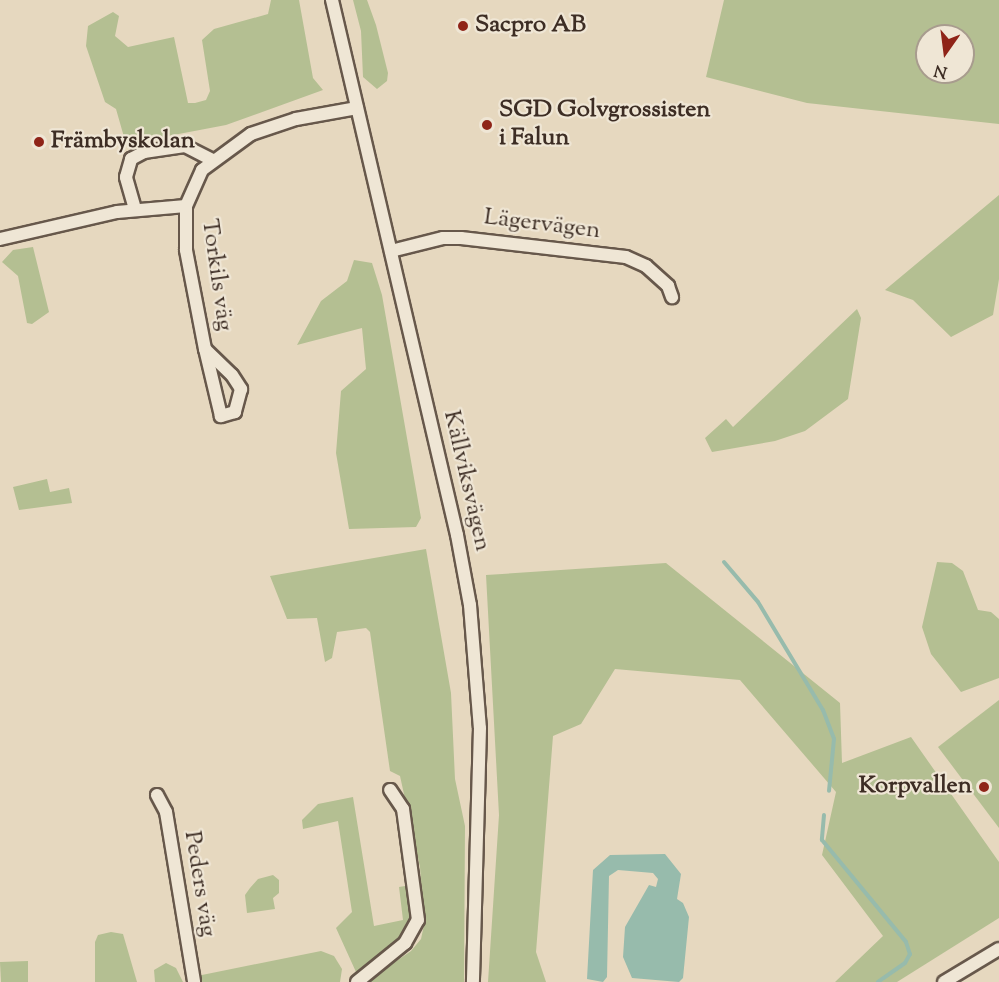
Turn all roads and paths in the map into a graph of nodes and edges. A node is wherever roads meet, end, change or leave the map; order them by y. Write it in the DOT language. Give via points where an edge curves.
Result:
graph roads {
  1 [pos="332,0"];
  2 [pos="357,108"];
  3 [pos="212,160"];
  4 [pos="186,206"];
  5 [pos="135,209"];
  6 [pos="0,239"];
  7 [pos="391,251"];
  8 [pos="672,297"];
  9 [pos="205,349"];
  10 [pos="390,790"];
  11 [pos="157,795"];
  12 [pos="999,949"];
  13 [pos="194,982"];
  14 [pos="357,982"];
  15 [pos="473,982"];
  16 [pos="944,982"];
  1 -- 2 [label="street, Källviksvägen"];
  2 -- 3 [label="street, Torkils väg" via="296,118 265,129 237,141"];
  2 -- 7 [label="street, Källviksvägen"];
  3 -- 4 [label="street, Torkils väg" via="202,171"];
  3 -- 5 [label="street" via="184,146 144,152 131,159 126,177"];
  4 -- 5 [label="street, Torkils väg"];
  4 -- 9 [label="street, Torkils väg" via="186,250"];
  5 -- 6 [label="street, Torkils väg"];
  7 -- 8 [label="street, Lägervägen" via="443,238 461,238 619,256 645,266 668,286"];
  7 -- 15 [label="street, Källviksvägen" via="470,605 480,738"];
  9 -- 9 [label="street, Torkils väg" via="241,389 235,412 221,416"];
  10 -- 14 [label="street" via="403,809 418,920 405,943"];
  11 -- 13 [label="street, Peders väg" via="166,812"];
  12 -- 16 [label="street"];
}
